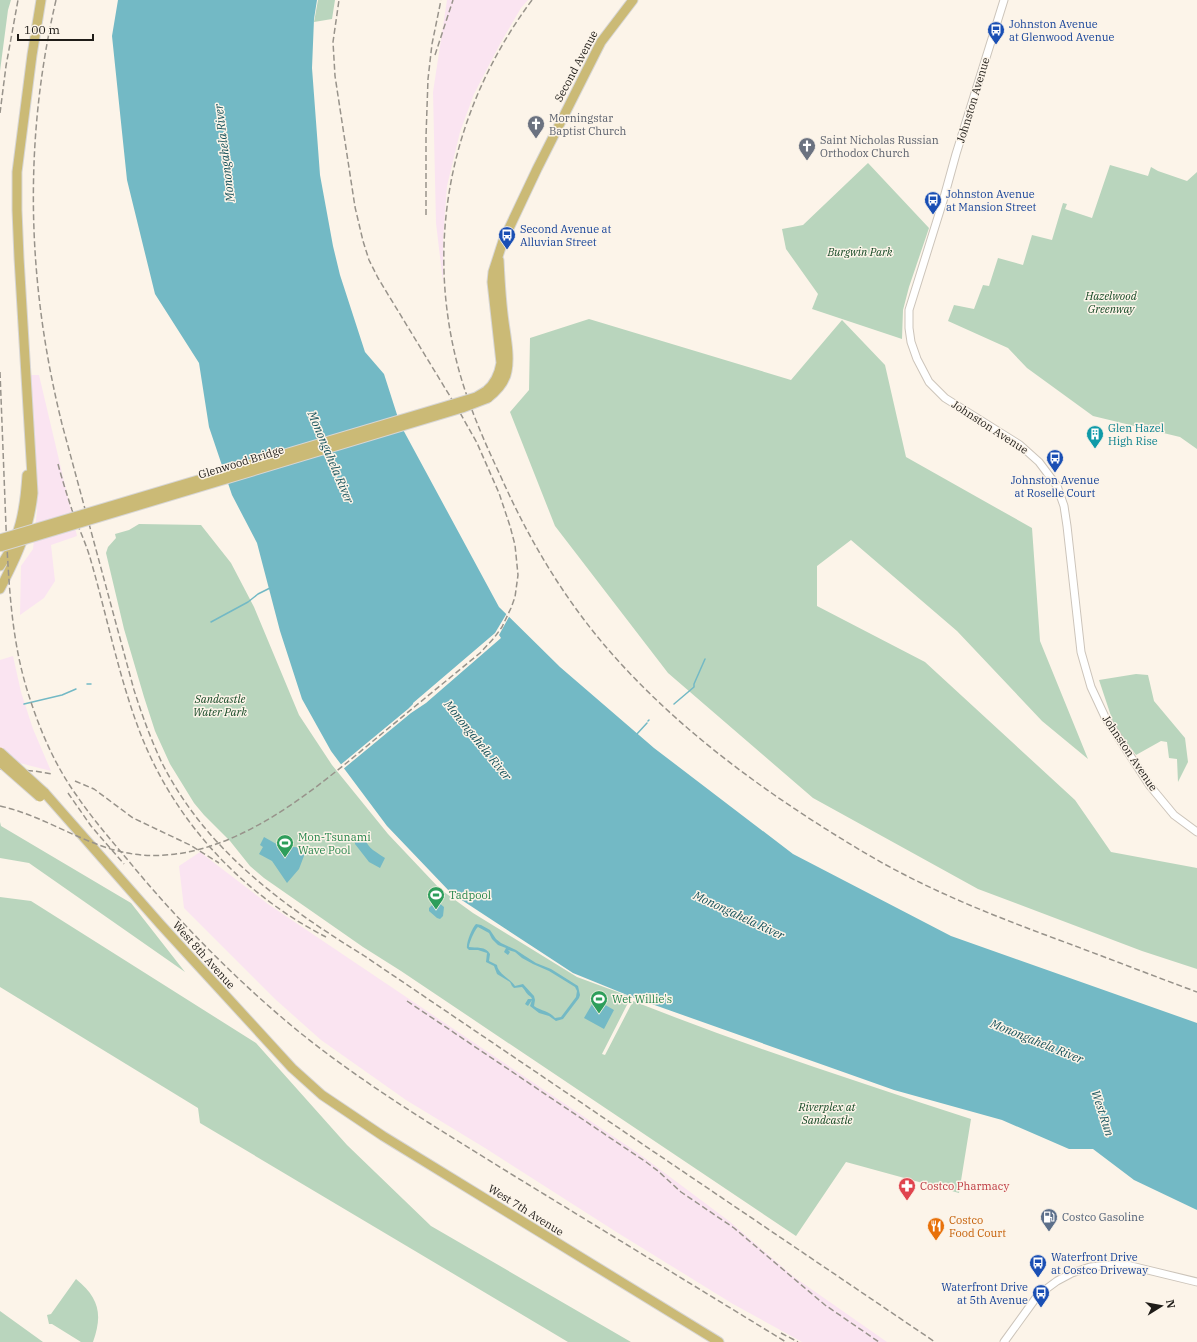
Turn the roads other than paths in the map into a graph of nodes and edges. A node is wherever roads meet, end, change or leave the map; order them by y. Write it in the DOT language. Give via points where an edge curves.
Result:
graph roads {
  1 [pos="41,0"];
  2 [pos="633,0"];
  3 [pos="1004,0"];
  4 [pos="487,395"];
  5 [pos="28,414"];
  6 [pos="0,539"];
  7 [pos="0,547"];
  8 [pos="20,548"];
  9 [pos="0,566"];
  10 [pos="0,578"];
  11 [pos="0,589"];
  12 [pos="0,752"];
  13 [pos="0,762"];
  14 [pos="42,794"];
  15 [pos="1197,832"];
  16 [pos="322,1095"];
  17 [pos="1197,1282"];
  18 [pos="1014,1328"];
  19 [pos="719,1342"];
  20 [pos="1004,1342"];
  21 [pos="1011,1342"];
  1 -- 5 [label="main road" via="18,172 17,210"];
  2 -- 4 [label="main road, Second Avenue" via="601,42 502,241 492,282 500,363 496,380"];
  3 -- 15 [label="street, Johnston Avenue" via="909,310 911,342 917,360 930,382 945,398 1020,445 1039,462 1057,486 1067,526 1081,652 1091,687 1104,717 1150,786 1174,814"];
  4 -- 6 [label="main road, Glenwood Bridge, bridge"];
  4 -- 7 [label="main road, Glenwood Bridge, bridge" via="462,408"];
  5 -- 8 [label="main road" via="33,493 31,511"];
  5 -- 9 [label="main road" via="26,490 22,518 12,547"];
  8 -- 10 [label="main road"];
  8 -- 11 [label="main road"];
  12 -- 14 [label="main road, bridge"];
  13 -- 14 [label="main road, bridge"];
  14 -- 16 [label="main road, West 8th Avenue" via="292,1068"];
  16 -- 19 [label="main road, West 7th Avenue" via="383,1136"];
  17 -- 18 [label="street" via="1127,1265 1090,1267 1072,1272 1038,1295"];
  18 -- 20 [label="street"];
  18 -- 21 [label="street"];
}
